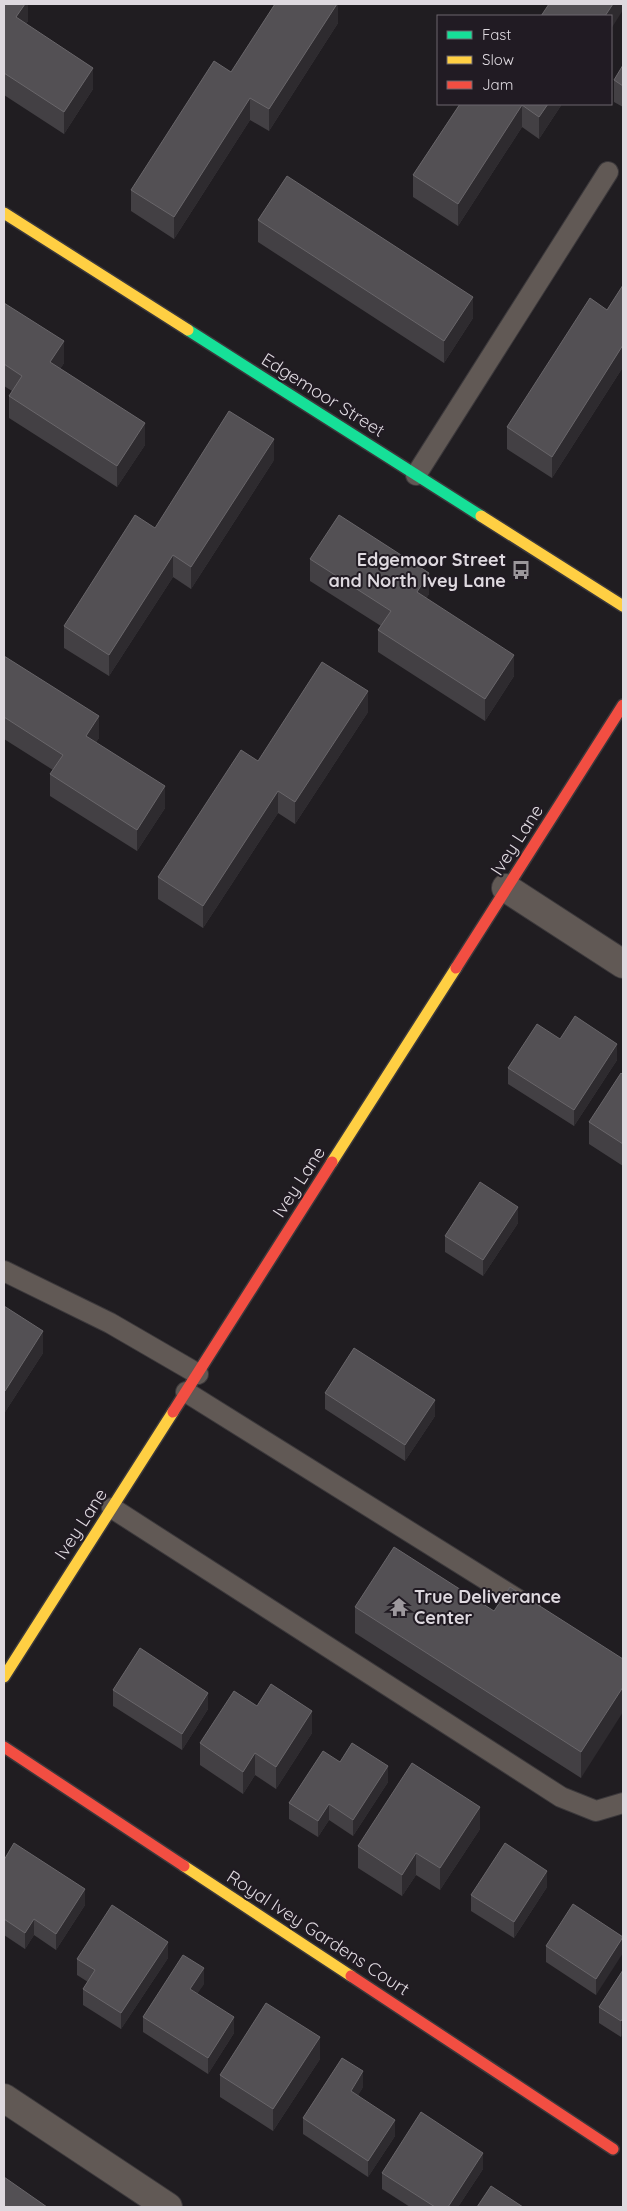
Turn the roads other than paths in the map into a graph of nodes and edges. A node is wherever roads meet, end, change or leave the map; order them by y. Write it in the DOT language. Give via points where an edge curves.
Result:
graph roads {
  1 [pos="608,172"];
  2 [pos="4,213"];
  3 [pos="416,475"];
  4 [pos="623,606"];
  5 [pos="623,705"];
  6 [pos="506,888"];
  7 [pos="623,964"];
  8 [pos="4,1271"];
  9 [pos="198,1374"];
  10 [pos="186,1392"];
  11 [pos="112,1508"];
  12 [pos="549,1619"];
  13 [pos="4,1677"];
  14 [pos="4,1747"];
  15 [pos="623,1802"];
  16 [pos="4,2098"];
  17 [pos="613,2149"];
  18 [pos="168,2207"];
  1 -- 3 [label="lane"];
  2 -- 3 [label="street, Edgemoor Street"];
  3 -- 4 [label="street, Edgemoor Street"];
  5 -- 6 [label="street, Ivey Lane"];
  6 -- 7 [label="street"];
  6 -- 9 [label="street, Ivey Lane"];
  8 -- 9 [label="lane" via="110,1323"];
  9 -- 10 [label="street, Ivey Lane"];
  10 -- 11 [label="street, Ivey Lane"];
  10 -- 12 [label="lane"];
  11 -- 13 [label="street, Ivey Lane"];
  11 -- 15 [label="lane" via="561,1796 596,1811"];
  14 -- 17 [label="street, Royal Ivey Gardens Court"];
  16 -- 18 [label="street"];
}
